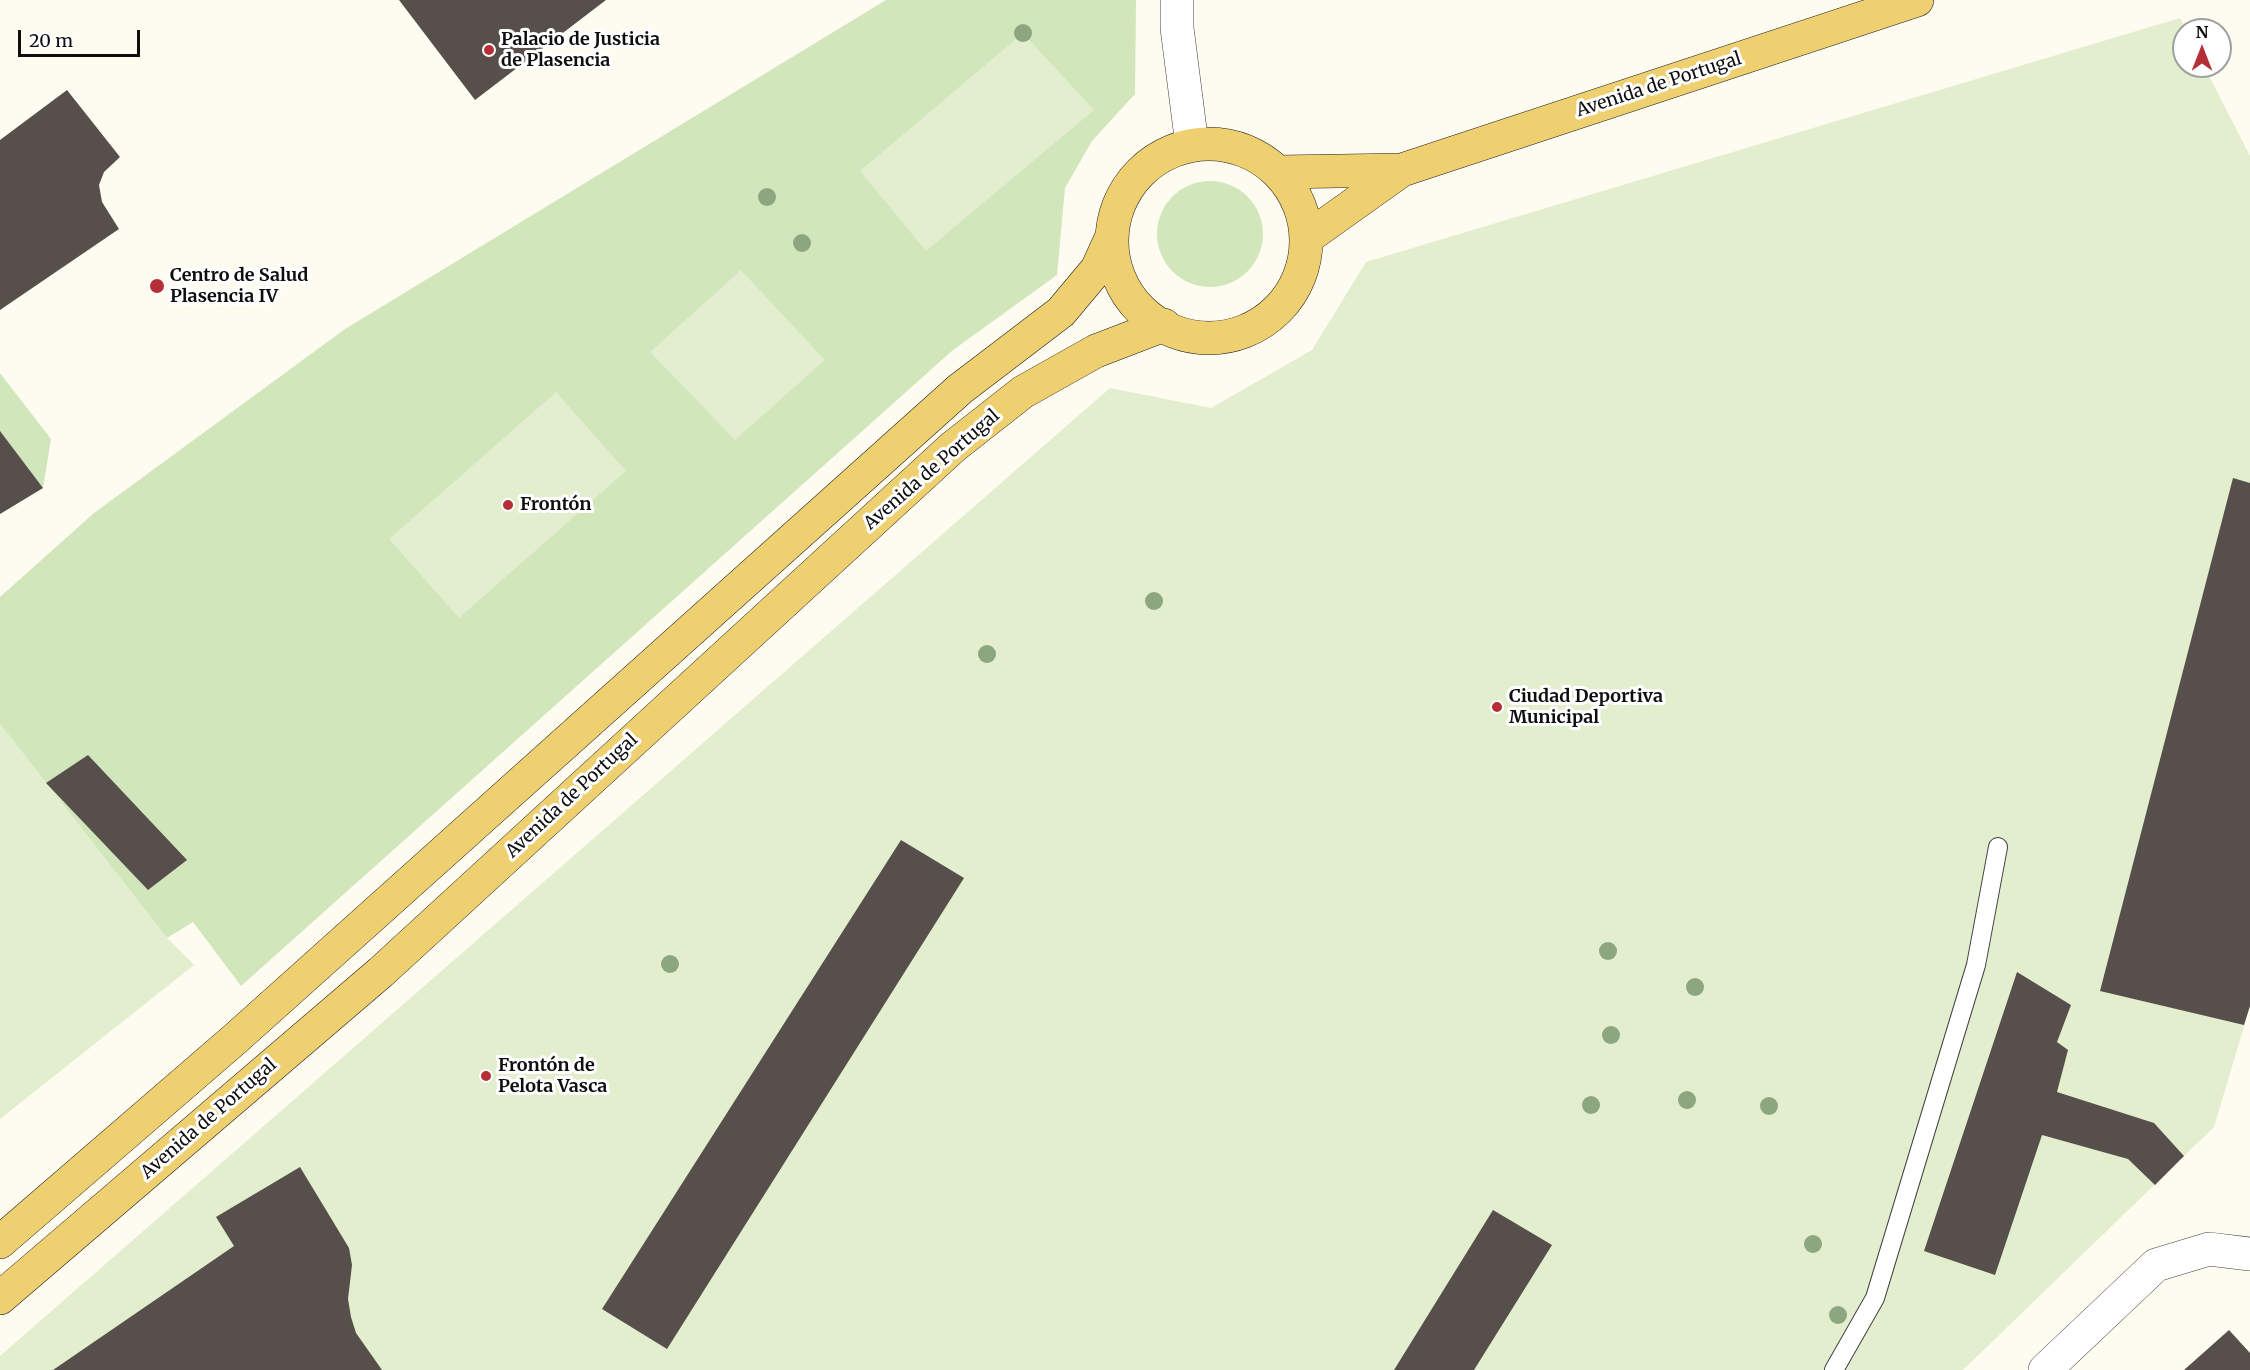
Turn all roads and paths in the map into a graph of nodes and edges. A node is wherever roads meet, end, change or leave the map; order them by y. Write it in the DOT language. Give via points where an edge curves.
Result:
graph roads {
  1 [pos="1177,0"];
  2 [pos="1917,0"];
  3 [pos="1192,145"];
  4 [pos="1402,170"];
  5 [pos="1278,172"];
  6 [pos="1112,236"];
  7 [pos="1308,237"];
  8 [pos="1164,325"];
  9 [pos="1998,847"];
  10 [pos="0,1242"];
  11 [pos="2250,1254"];
  12 [pos="0,1298"];
  13 [pos="1834,1370"];
  14 [pos="2045,1370"];
  1 -- 3 [label="street" via="1176,28"];
  2 -- 4 [label="main road, Avenida de Portugal"];
  3 -- 5 [label="main road" via="1219,143 1246,150"];
  3 -- 6 [label="main road" via="1161,156 1136,176 1119,204"];
  4 -- 5 [label="main road, Avenida de Portugal"];
  4 -- 7 [label="main road, Avenida de Portugal"];
  5 -- 7 [label="main road" via="1289,183"];
  6 -- 8 [label="main road" via="1116,268 1130,298 1152,320"];
  6 -- 10 [label="main road" via="1097,269 1061,312 960,389 235,1039"];
  7 -- 8 [label="main road" via="1304,268 1290,296 1269,318 1242,333 1210,339 1180,334"];
  8 -- 12 [label="main road, Avenida de Portugal" via="1096,351 1023,392 953,447 381,972"];
  9 -- 13 [label="lane" via="1977,966 1875,1298"];
  11 -- 14 [label="street" via="2209,1249 2156,1265"];
}
